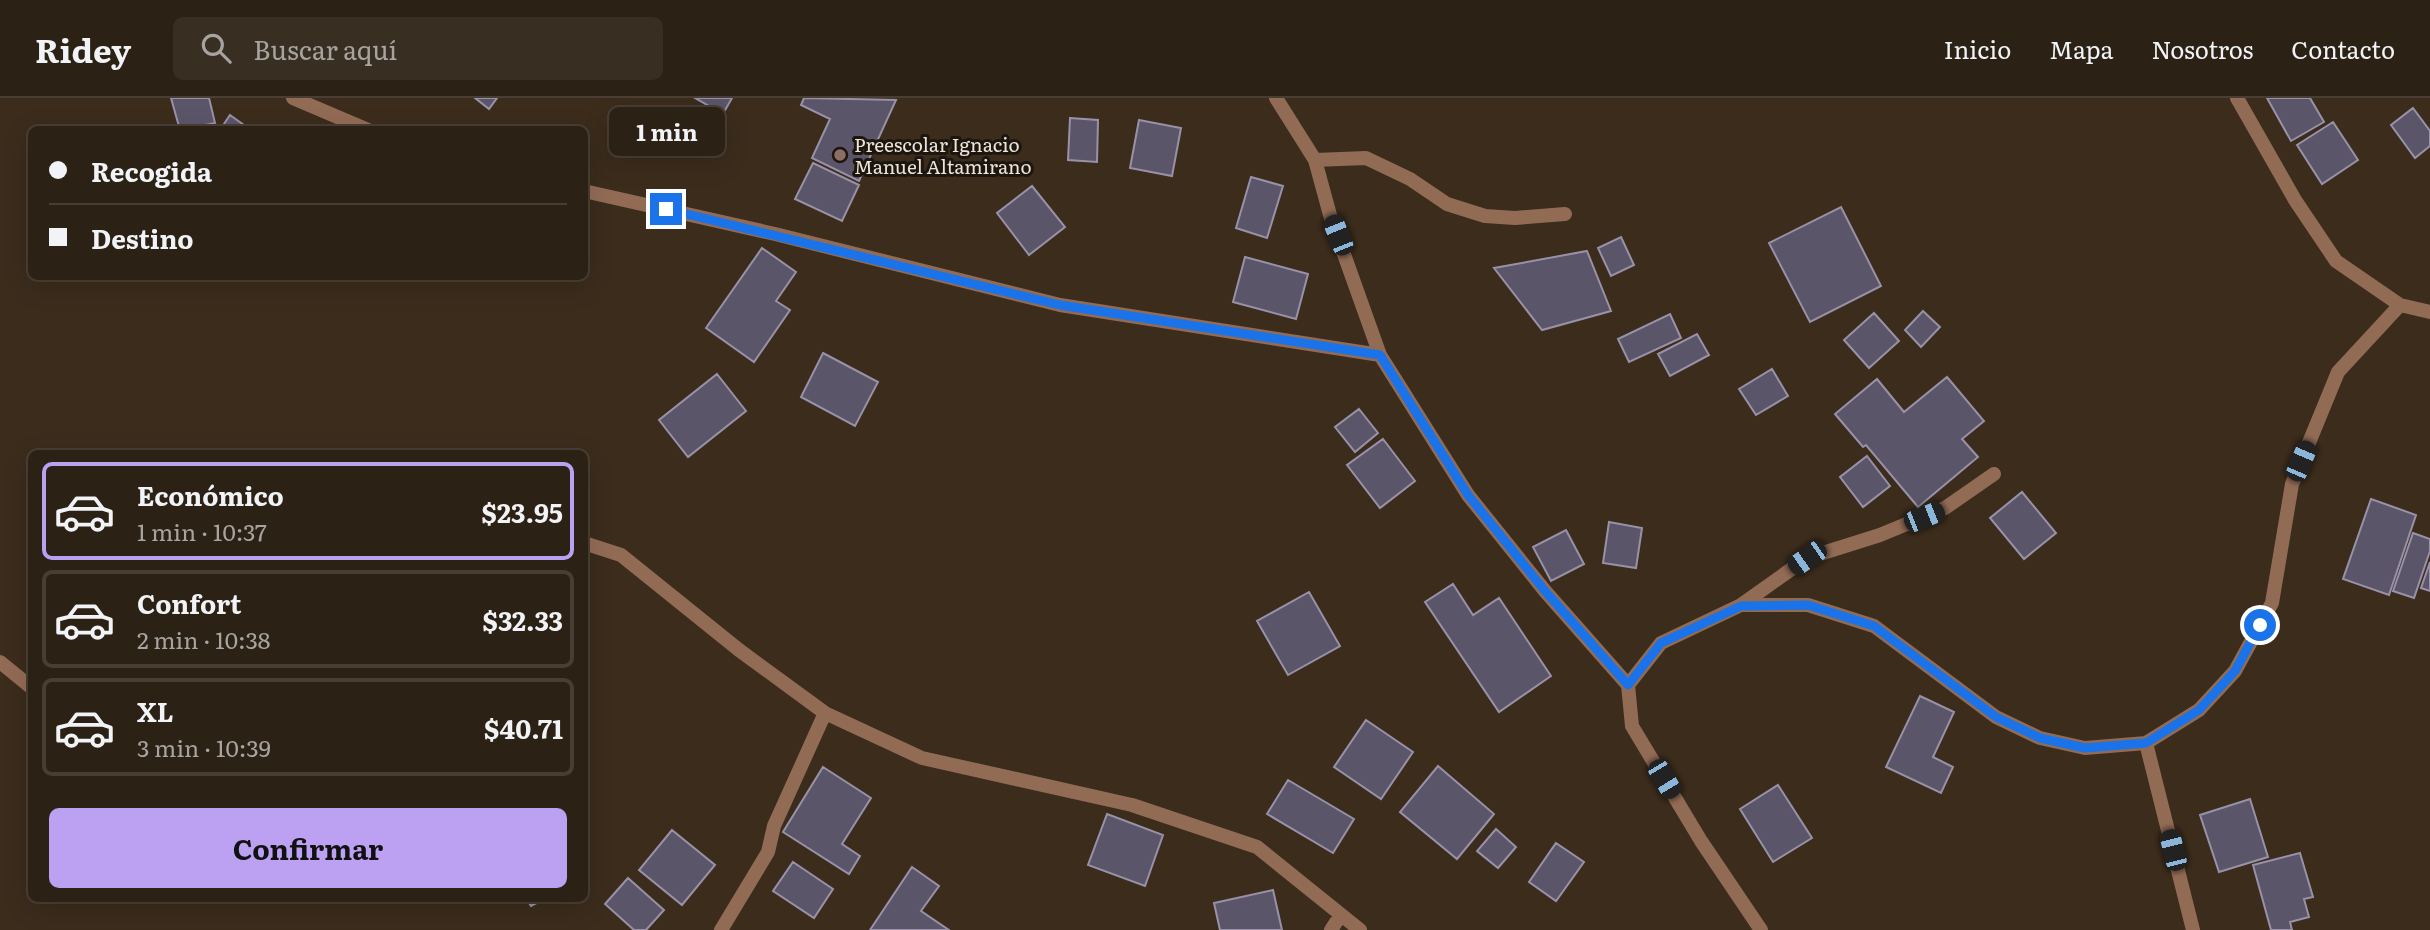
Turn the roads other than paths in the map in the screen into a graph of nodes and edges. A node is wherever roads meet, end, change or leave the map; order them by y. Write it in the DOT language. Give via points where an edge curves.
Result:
graph roads {
  1 [pos="293,98"];
  2 [pos="1276,98"];
  3 [pos="2237,98"];
  4 [pos="359,126"];
  5 [pos="1315,160"];
  6 [pos="588,192"];
  7 [pos="1565,214"];
  8 [pos="2400,305"];
  9 [pos="2430,312"];
  10 [pos="1380,355"];
  11 [pos="1994,474"];
  12 [pos="588,543"];
  13 [pos="1741,606"];
  14 [pos="0,662"];
  15 [pos="28,685"];
  16 [pos="1628,685"];
  17 [pos="825,713"];
  18 [pos="2146,743"];
  19 [pos="1340,916"];
  20 [pos="721,930"];
  21 [pos="1331,930"];
  22 [pos="1360,930"];
  23 [pos="1761,930"];
  24 [pos="2193,930"];
  1 -- 4 [label="street"];
  2 -- 5 [label="street"];
  3 -- 8 [label="street" via="2336,261"];
  5 -- 7 [label="street" via="1366,158 1447,204 1485,216"];
  5 -- 10 [label="street"];
  6 -- 10 [label="street" via="1060,305"];
  8 -- 9 [label="street"];
  8 -- 18 [label="street" via="2338,372 2292,484 2272,603 2235,671 2199,710"];
  10 -- 16 [label="street" via="1468,495"];
  11 -- 13 [label="street" via="1945,508 1807,558"];
  12 -- 17 [label="street" via="621,555"];
  13 -- 16 [label="street" via="1661,643"];
  13 -- 18 [label="street" via="1808,605 1874,626 1996,717 2040,738 2085,748"];
  14 -- 15 [label="street"];
  16 -- 23 [label="street" via="1632,726"];
  17 -- 19 [label="street" via="922,758 1132,805 1257,847"];
  17 -- 20 [label="street" via="774,826 768,852"];
  18 -- 24 [label="street"];
  19 -- 21 [label="street"];
  19 -- 22 [label="street"];
}
